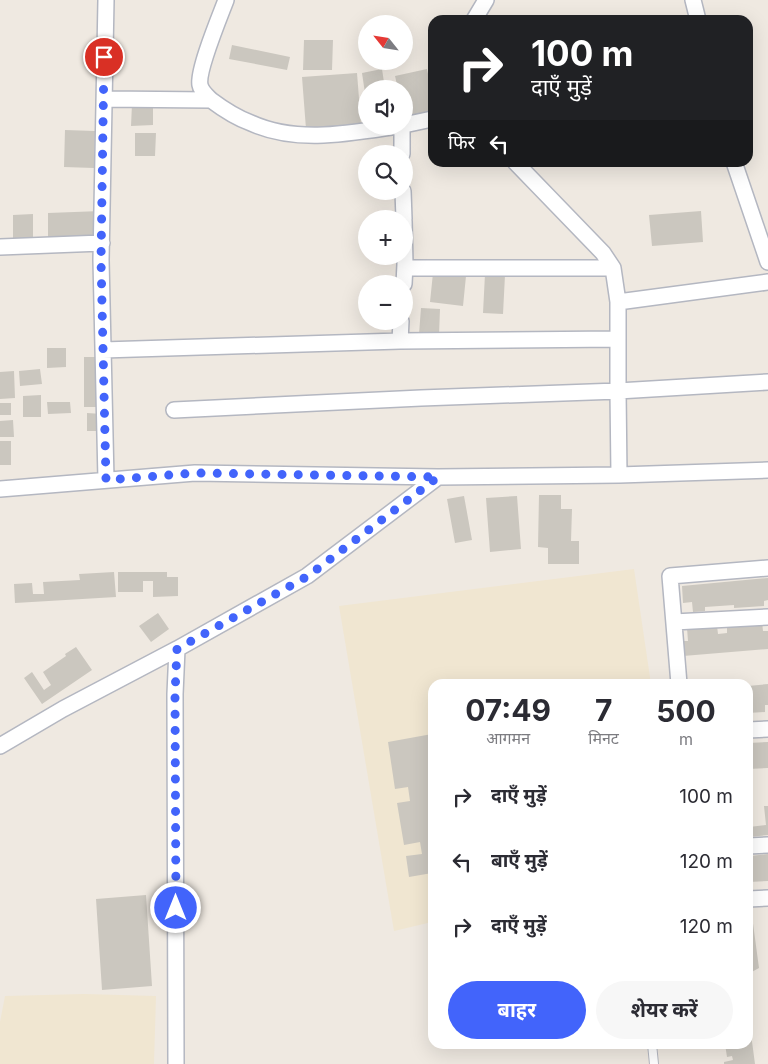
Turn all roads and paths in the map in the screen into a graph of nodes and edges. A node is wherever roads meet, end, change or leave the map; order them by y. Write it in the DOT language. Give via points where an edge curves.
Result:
graph roads {
  1 [pos="106,0"];
  2 [pos="226,0"];
  3 [pos="486,0"];
  4 [pos="693,0"];
  5 [pos="477,15"];
  6 [pos="697,15"];
  7 [pos="104,99"];
  8 [pos="211,100"];
  9 [pos="428,120"];
  10 [pos="413,123"];
  11 [pos="358,131"];
  12 [pos="520,167"];
  13 [pos="736,167"];
  14 [pos="102,243"];
  15 [pos="0,247"];
  16 [pos="768,262"];
  17 [pos="613,268"];
  18 [pos="413,276"];
  19 [pos="768,282"];
  20 [pos="618,302"];
  21 [pos="401,330"];
  22 [pos="618,339"];
  23 [pos="400,340"];
  24 [pos="103,350"];
  25 [pos="768,382"];
  26 [pos="618,391"];
  27 [pos="174,410"];
  28 [pos="768,470"];
  29 [pos="619,475"];
  30 [pos="438,477"];
  31 [pos="106,480"];
  32 [pos="0,489"];
  33 [pos="768,568"];
  34 [pos="768,617"];
  35 [pos="674,622"];
  36 [pos="177,649"];
  37 [pos="679,679"];
  38 [pos="768,729"];
  39 [pos="753,730"];
  40 [pos="0,746"];
  41 [pos="768,845"];
  42 [pos="753,846"];
  43 [pos="768,898"];
  44 [pos="753,899"];
  45 [pos="652,1049"];
  46 [pos="176,1064"];
  47 [pos="654,1064"];
  1 -- 7 [label="street"];
  2 -- 8 [label="street" via="201,70 200,85"];
  3 -- 5 [label="street"];
  4 -- 6 [label="street"];
  7 -- 8 [label="street"];
  7 -- 14 [label="street"];
  8 -- 11 [label="street" via="268,130 322,135"];
  9 -- 10 [label="street"];
  12 -- 17 [label="street" via="603,253"];
  13 -- 16 [label="street"];
  14 -- 15 [label="street"];
  14 -- 24 [label="street"];
  17 -- 18 [label="street"];
  17 -- 20 [label="street"];
  19 -- 20 [label="street"];
  20 -- 22 [label="street"];
  21 -- 23 [label="street"];
  22 -- 23 [label="street"];
  22 -- 26 [label="street"];
  23 -- 24 [label="street"];
  24 -- 31 [label="street"];
  25 -- 26 [label="street"];
  26 -- 27 [label="street"];
  26 -- 29 [label="street"];
  28 -- 29 [label="street"];
  29 -- 30 [label="street"];
  30 -- 31 [label="street" via="196,473"];
  30 -- 36 [label="street" via="308,576"];
  31 -- 32 [label="street"];
  33 -- 35 [label="street" via="670,576"];
  34 -- 35 [label="street"];
  35 -- 37 [label="street"];
  36 -- 40 [label="street"];
  36 -- 46 [label="street"];
  38 -- 39 [label="street"];
  41 -- 42 [label="street"];
  43 -- 44 [label="street"];
  45 -- 47 [label="lane"];
}
